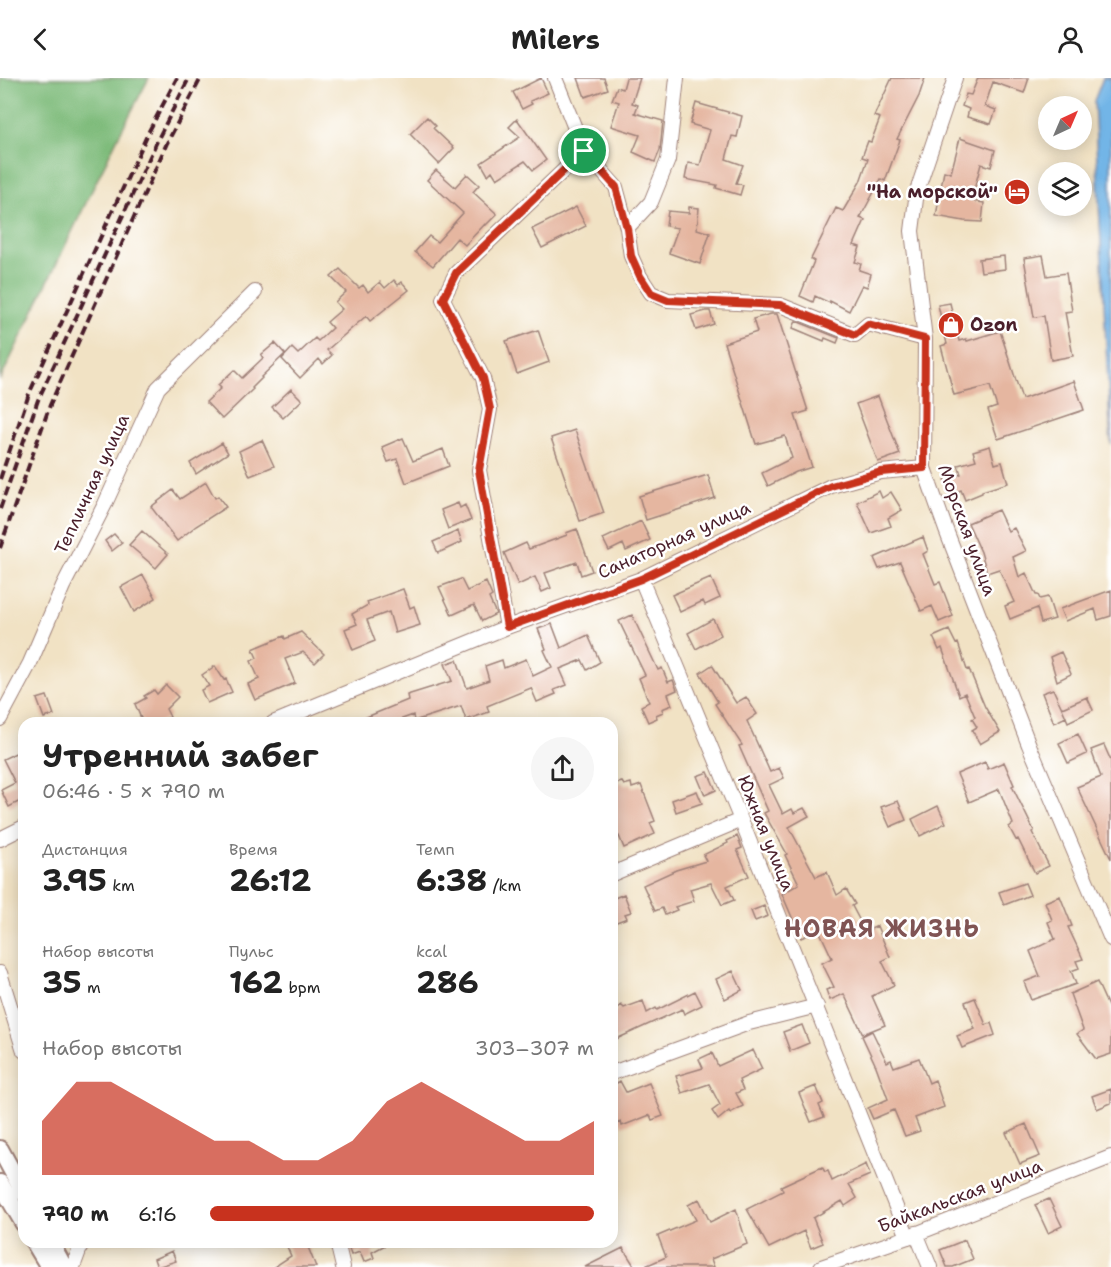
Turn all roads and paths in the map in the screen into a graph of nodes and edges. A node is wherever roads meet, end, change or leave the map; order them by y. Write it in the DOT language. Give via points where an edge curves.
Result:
graph roads {
  1 [pos="555,78"];
  2 [pos="676,78"];
  3 [pos="955,78"];
  4 [pos="584,151"];
  5 [pos="627,228"];
  6 [pos="255,292"];
  7 [pos="925,339"];
  8 [pos="924,468"];
  9 [pos="641,579"];
  10 [pos="507,627"];
  11 [pos="288,717"];
  12 [pos="0,719"];
  13 [pos="741,820"];
  14 [pos="18,830"];
  15 [pos="0,839"];
  16 [pos="618,871"];
  17 [pos="1111,939"];
  18 [pos="0,973"];
  19 [pos="817,1006"];
  20 [pos="18,1032"];
  21 [pos="618,1071"];
  22 [pos="0,1149"];
  23 [pos="1111,1157"];
  24 [pos="18,1182"];
  25 [pos="0,1183"];
  26 [pos="18,1214"];
  27 [pos="912,1235"];
  28 [pos="38,1248"];
  29 [pos="53,1248"];
  30 [pos="78,1248"];
  31 [pos="80,1248"];
  32 [pos="339,1248"];
  33 [pos="49,1267"];
  34 [pos="64,1267"];
  35 [pos="73,1267"];
  36 [pos="86,1267"];
  37 [pos="344,1267"];
  38 [pos="821,1267"];
  39 [pos="930,1267"];
  1 -- 4 [label="street"];
  2 -- 5 [label="street" via="668,160 651,202"];
  3 -- 7 [label="street, Морская улица" via="917,191 912,231"];
  4 -- 5 [label="street" via="616,187"];
  4 -- 10 [label="street" via="456,273 443,299 483,378 490,409 479,470"];
  5 -- 7 [label="street" via="631,256 640,276 651,293 668,300 780,305 855,335 868,324"];
  6 -- 12 [label="street, Тепличная улица" via="158,388"];
  7 -- 8 [label="street, Морская улица"];
  8 -- 9 [label="street, Санаторная улица" via="881,472 831,486"];
  8 -- 17 [label="street, Морская улица" via="1029,745"];
  9 -- 10 [label="street, Санаторная улица"];
  9 -- 13 [label="street, Южная улица"];
  10 -- 11 [label="street, Санаторная улица"];
  13 -- 16 [label="street"];
  13 -- 19 [label="street, Южная улица"];
  14 -- 15 [label="street"];
  18 -- 20 [label="street"];
  19 -- 21 [label="street" via="749,1023"];
  19 -- 27 [label="street, Южная улица"];
  22 -- 24 [label="main road"];
  23 -- 27 [label="street, Байкальская улица"];
  25 -- 26 [label="main road"];
  27 -- 38 [label="street, Байкальская улица"];
  27 -- 39 [label="street, Южная улица"];
  28 -- 33 [label="main road"];
  29 -- 34 [label="main road"];
  30 -- 35 [label="street"];
  31 -- 36 [label="street"];
  32 -- 37 [label="street"];
}
